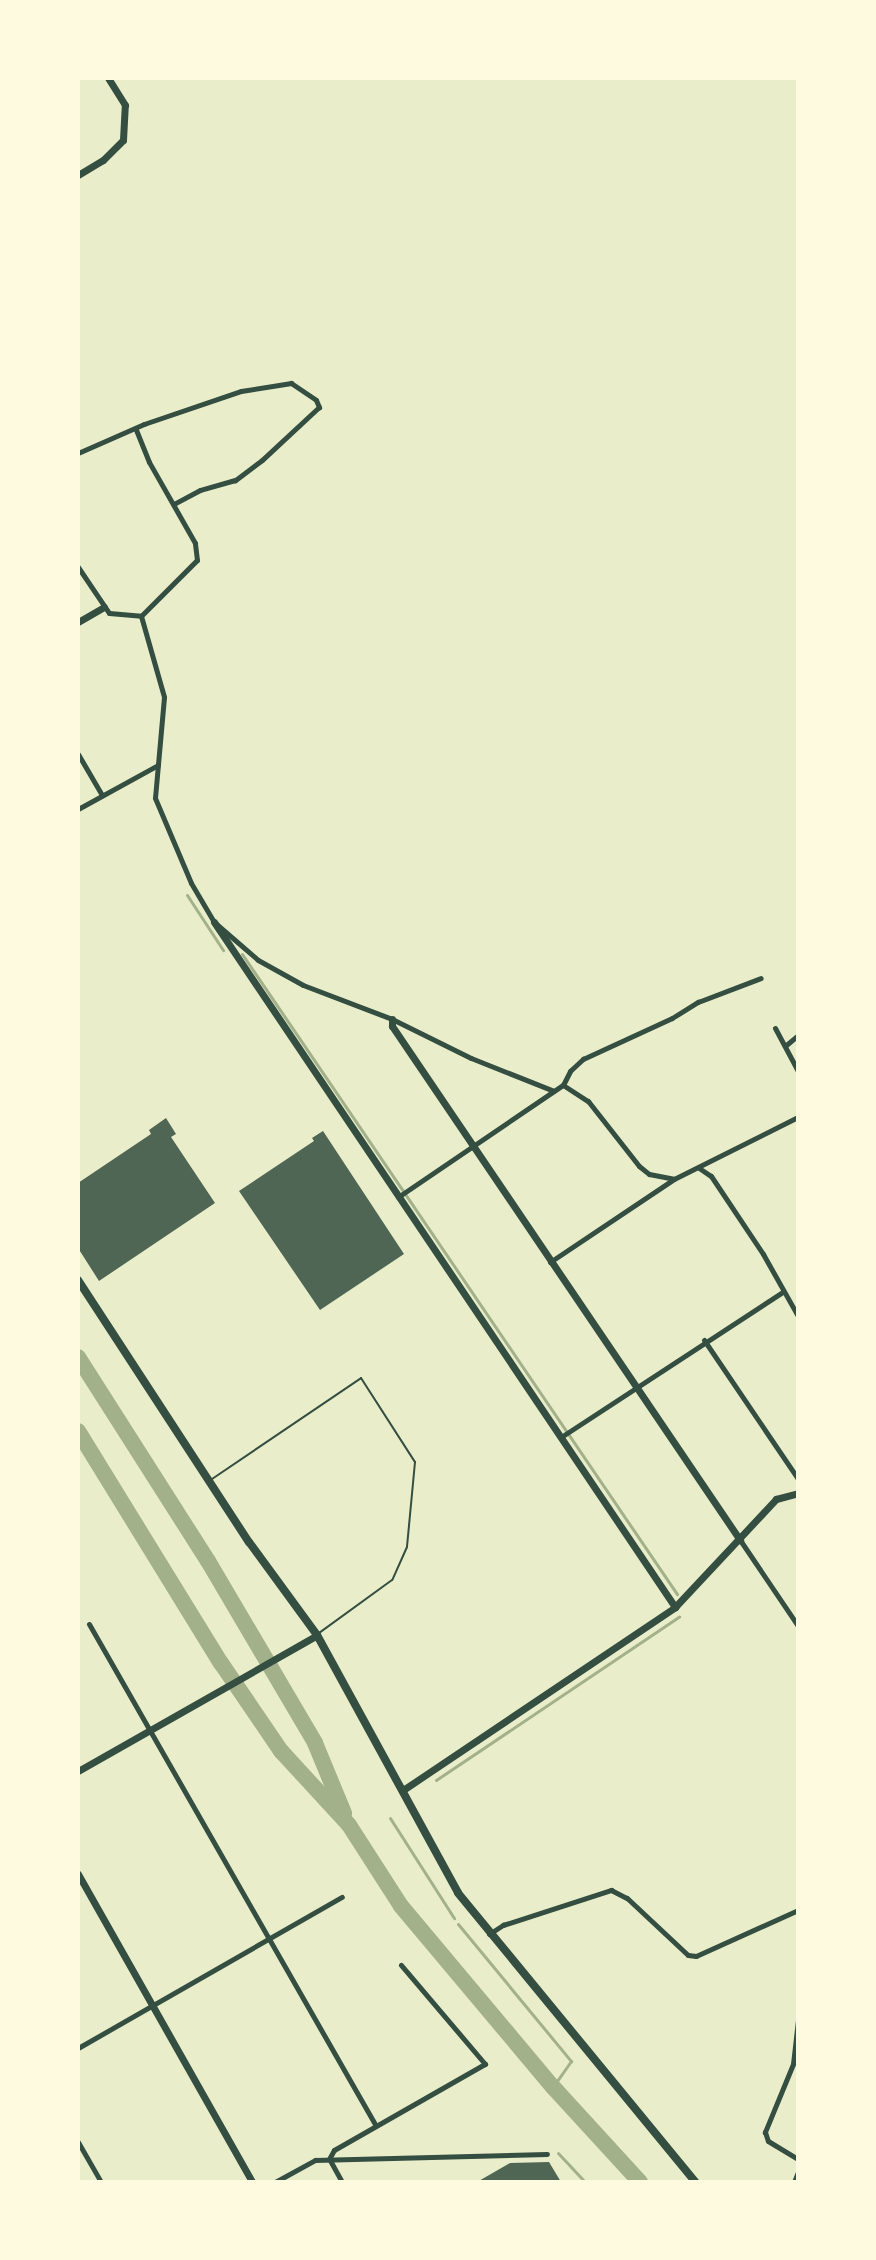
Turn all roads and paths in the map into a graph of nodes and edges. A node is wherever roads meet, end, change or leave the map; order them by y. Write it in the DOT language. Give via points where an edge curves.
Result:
graph roads {
  1 [pos="108,78"];
  2 [pos="78,176"];
  3 [pos="136,430"];
  4 [pos="78,453"];
  5 [pos="174,504"];
  6 [pos="78,567"];
  7 [pos="104,608"];
  8 [pos="141,615"];
  9 [pos="78,622"];
  10 [pos="78,754"];
  11 [pos="158,765"];
  12 [pos="102,795"];
  13 [pos="78,809"];
  14 [pos="214,922"];
  15 [pos="761,978"];
  16 [pos="392,1019"];
  17 [pos="775,1028"];
  18 [pos="798,1035"];
  19 [pos="785,1046"];
  20 [pos="798,1071"];
  21 [pos="563,1085"];
  22 [pos="554,1091"];
  23 [pos="798,1116"];
  24 [pos="472,1146"];
  25 [pos="699,1168"];
  26 [pos="674,1179"];
  27 [pos="398,1197"];
  28 [pos="550,1262"];
  29 [pos="78,1280"];
  30 [pos="783,1292"];
  31 [pos="798,1316"];
  32 [pos="704,1340"];
  33 [pos="634,1387"];
  34 [pos="561,1437"];
  35 [pos="798,1479"];
  36 [pos="209,1480"];
  37 [pos="798,1493"];
  38 [pos="740,1540"];
  39 [pos="675,1607"];
  40 [pos="89,1624"];
  41 [pos="798,1626"];
  42 [pos="317,1635"];
  43 [pos="151,1730"];
  44 [pos="78,1771"];
  45 [pos="403,1790"];
  46 [pos="78,1874"];
  47 [pos="342,1897"];
  48 [pos="798,1910"];
  49 [pos="489,1934"];
  50 [pos="269,1939"];
  51 [pos="401,1965"];
  52 [pos="153,2005"];
  53 [pos="798,2020"];
  54 [pos="78,2048"];
  55 [pos="376,2126"];
  56 [pos="78,2142"];
  57 [pos="547,2154"];
  58 [pos="328,2158"];
  59 [pos="798,2159"];
  60 [pos="798,2172"];
  61 [pos="101,2182"];
  62 [pos="252,2182"];
  63 [pos="275,2182"];
  64 [pos="342,2182"];
  65 [pos="695,2182"];
  66 [pos="794,2182"];
  1 -- 2 [label="street" via="125,105 123,140 104,160"];
  3 -- 4 [label="street"];
  3 -- 5 [label="street" via="149,462"];
  3 -- 5 [label="street" via="234,393 283,383 299,386 319,404 279,448 249,470"];
  5 -- 8 [label="street" via="195,543 197,560"];
  6 -- 7 [label="street"];
  7 -- 8 [label="street" via="109,613"];
  7 -- 9 [label="street"];
  8 -- 11 [label="street" via="164,697"];
  10 -- 12 [label="street"];
  11 -- 12 [label="street"];
  11 -- 14 [label="street" via="155,798 191,883"];
  12 -- 13 [label="street"];
  14 -- 16 [label="street" via="258,960 303,986"];
  14 -- 27 [label="street"];
  15 -- 21 [label="street" via="698,1002 583,1059"];
  16 -- 22 [label="street" via="471,1058"];
  16 -- 24 [label="street" via="392,1026"];
  17 -- 19 [label="street"];
  18 -- 19 [label="street"];
  19 -- 20 [label="street"];
  21 -- 22 [label="street"];
  21 -- 26 [label="street" via="588,1101 639,1166 649,1174"];
  22 -- 24 [label="street"];
  23 -- 25 [label="street" via="709,1159"];
  24 -- 27 [label="street"];
  24 -- 28 [label="street"];
  25 -- 26 [label="street"];
  25 -- 30 [label="street" via="711,1176"];
  26 -- 28 [label="street"];
  27 -- 34 [label="street"];
  28 -- 33 [label="street"];
  29 -- 36 [label="main road"];
  30 -- 31 [label="street"];
  30 -- 32 [label="street"];
  32 -- 33 [label="street"];
  32 -- 35 [label="street"];
  33 -- 34 [label="street"];
  33 -- 38 [label="street"];
  34 -- 39 [label="street"];
  36 -- 42 [label="main road"];
  36 -- 42 [label="lane" via="361,1378 415,1462 407,1547 392,1580"];
  37 -- 38 [label="street" via="776,1499"];
  38 -- 39 [label="street"];
  38 -- 41 [label="street"];
  39 -- 45 [label="street"];
  40 -- 43 [label="street"];
  42 -- 43 [label="street"];
  42 -- 45 [label="main road"];
  43 -- 44 [label="street"];
  43 -- 50 [label="street"];
  45 -- 49 [label="main road" via="458,1893"];
  46 -- 52 [label="street"];
  47 -- 50 [label="street"];
  48 -- 49 [label="street" via="696,1956 688,1955 627,1898 611,1890 503,1925"];
  49 -- 65 [label="main road"];
  50 -- 52 [label="street"];
  50 -- 55 [label="street"];
  51 -- 55 [label="street" via="485,2064"];
  52 -- 54 [label="street"];
  52 -- 62 [label="street"];
  53 -- 59 [label="street" via="793,2064 765,2132 768,2141"];
  55 -- 58 [label="street" via="334,2150"];
  56 -- 61 [label="street"];
  57 -- 58 [label="street"];
  58 -- 63 [label="street" via="315,2160"];
  58 -- 64 [label="street"];
  60 -- 66 [label="street"];
}
